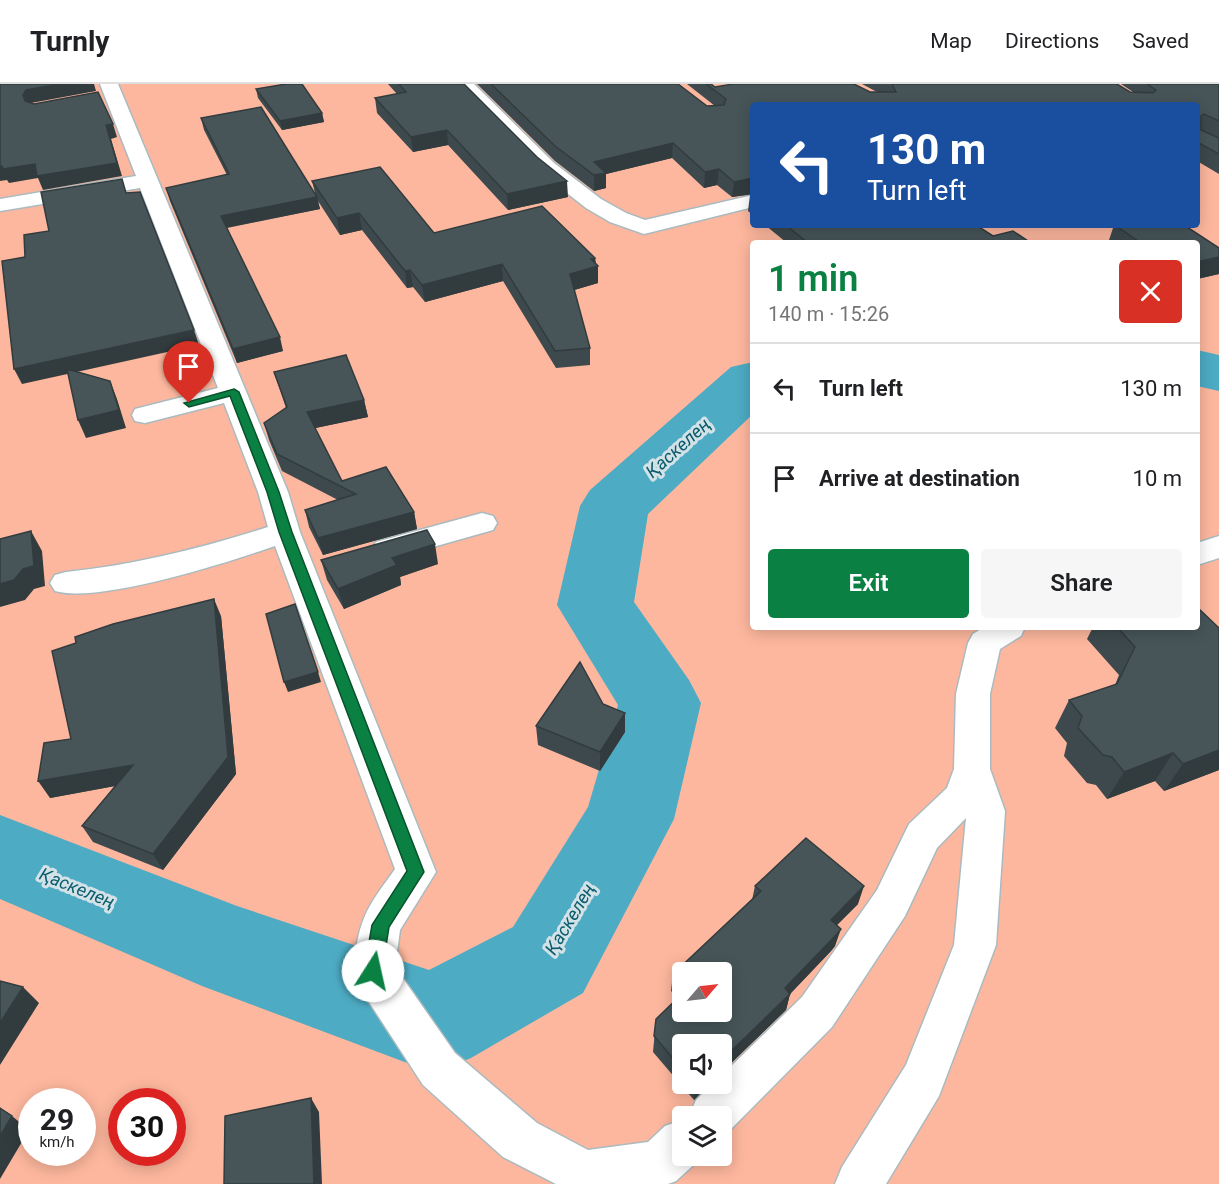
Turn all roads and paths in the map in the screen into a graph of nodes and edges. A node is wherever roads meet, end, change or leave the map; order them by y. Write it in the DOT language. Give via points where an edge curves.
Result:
graph roads {
  1 [pos="464,84"];
  2 [pos="105,93"];
  3 [pos="149,180"];
  4 [pos="750,202"];
  5 [pos="0,205"];
  6 [pos="234,392"];
  7 [pos="146,415"];
  8 [pos="482,523"];
  9 [pos="285,532"];
  10 [pos="1219,547"];
  11 [pos="1200,553"];
  12 [pos="364,556"];
  13 [pos="66,583"];
  14 [pos="1005,630"];
  15 [pos="972,769"];
  16 [pos="722,1106"];
  17 [pos="672,1152"];
  18 [pos="859,1184"];
  1 -- 4 [label="street" via="570,189 627,222 644,227"];
  2 -- 3 [label="street"];
  3 -- 5 [label="street"];
  3 -- 6 [label="street"];
  6 -- 7 [label="street"];
  6 -- 9 [label="street"];
  8 -- 12 [label="street"];
  9 -- 13 [label="street" via="136,574"];
  9 -- 17 [label="street" via="316,571 416,872 380,925 373,971 439,1069 520,1140 586,1174 659,1164"];
  10 -- 11 [label="street"];
  14 -- 15 [label="street" via="986,643 973,694"];
  15 -- 16 [label="street" via="963,797 923,836 891,903 817,1011"];
  15 -- 18 [label="street" via="986,811 975,945 923,1080"];
}
